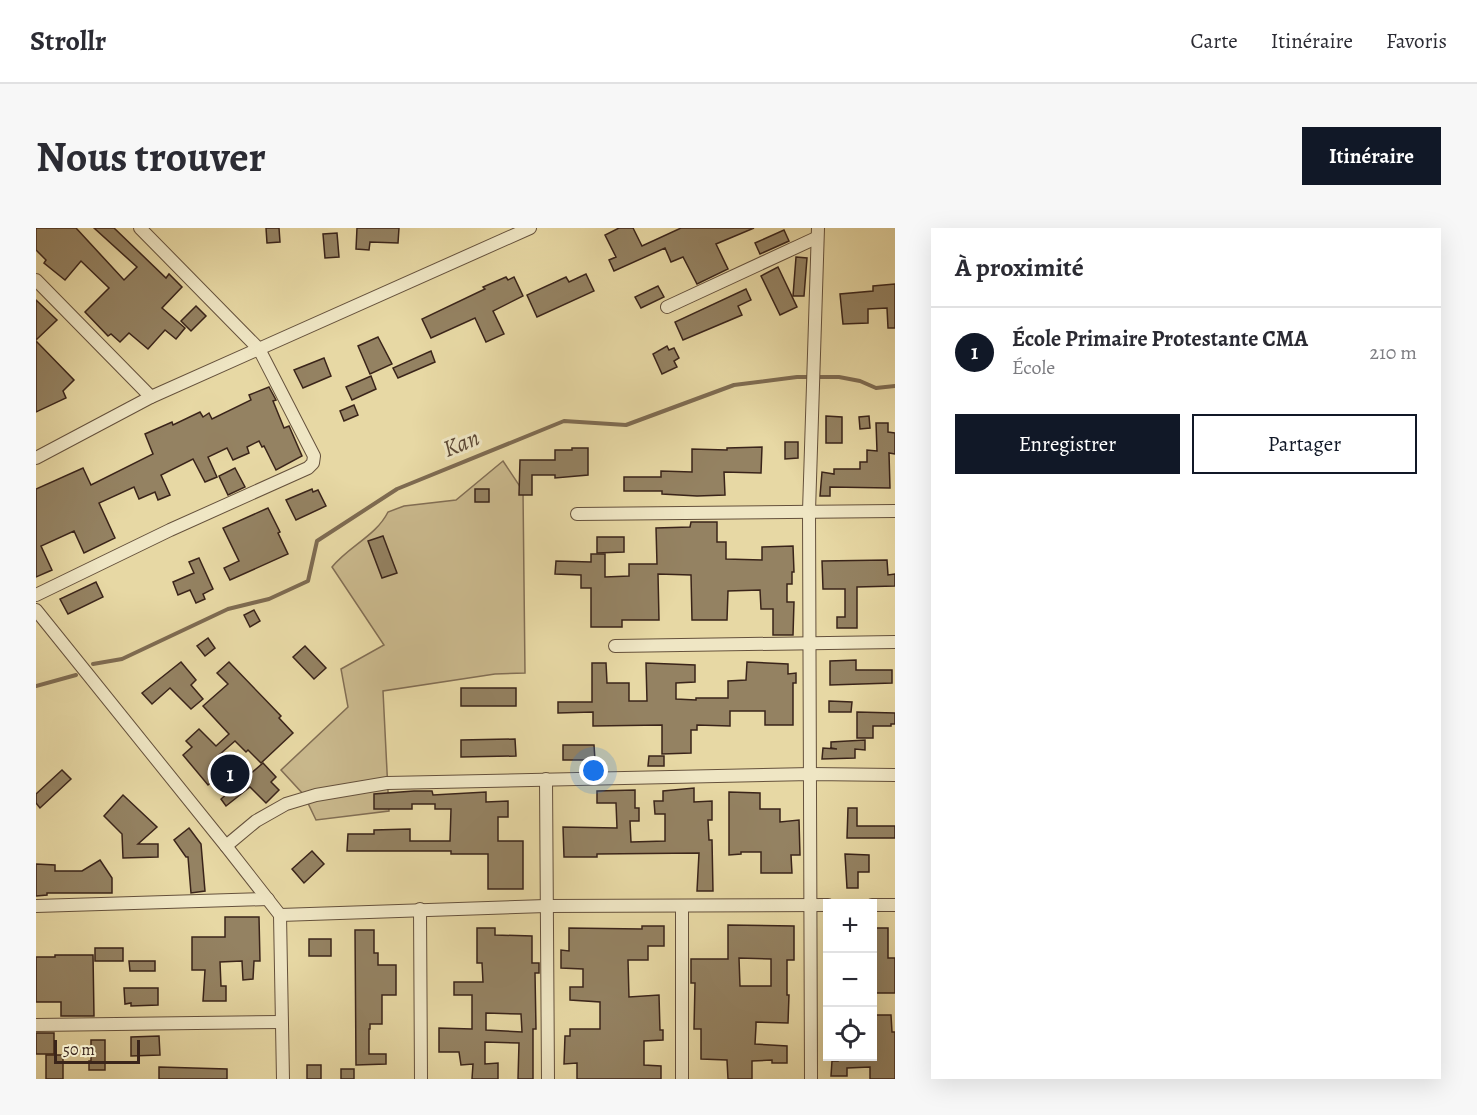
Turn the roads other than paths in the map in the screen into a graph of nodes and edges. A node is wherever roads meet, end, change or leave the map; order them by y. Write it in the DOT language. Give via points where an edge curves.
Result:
graph roads {
  1 [pos="140,228"];
  2 [pos="530,228"];
  3 [pos="817,233"];
  4 [pos="36,280"];
  5 [pos="667,307"];
  6 [pos="260,350"];
  7 [pos="151,397"];
  8 [pos="38,453"];
  9 [pos="809,511"];
  10 [pos="895,511"];
  11 [pos="577,514"];
  12 [pos="36,595"];
  13 [pos="36,610"];
  14 [pos="895,642"];
  15 [pos="810,644"];
  16 [pos="615,646"];
  17 [pos="810,774"];
  18 [pos="895,775"];
  19 [pos="546,779"];
  20 [pos="226,846"];
  21 [pos="268,899"];
  22 [pos="810,905"];
  23 [pos="823,905"];
  24 [pos="877,905"];
  25 [pos="895,905"];
  26 [pos="36,906"];
  27 [pos="546,906"];
  28 [pos="682,906"];
  29 [pos="420,909"];
  30 [pos="280,915"];
  31 [pos="281,1022"];
  32 [pos="36,1025"];
  33 [pos="283,1079"];
  34 [pos="421,1079"];
  35 [pos="548,1079"];
  36 [pos="682,1079"];
  37 [pos="811,1079"];
  1 -- 6 [label="street"];
  2 -- 6 [label="street"];
  3 -- 5 [label="street"];
  3 -- 9 [label="street"];
  4 -- 7 [label="street"];
  6 -- 7 [label="street"];
  6 -- 12 [label="street" via="314,456 313,463"];
  7 -- 8 [label="street"];
  9 -- 10 [label="street"];
  9 -- 11 [label="street"];
  9 -- 15 [label="street"];
  13 -- 20 [label="street"];
  14 -- 15 [label="street"];
  15 -- 16 [label="street"];
  15 -- 17 [label="street"];
  17 -- 18 [label="street"];
  17 -- 19 [label="street"];
  17 -- 22 [label="street"];
  19 -- 20 [label="street" via="387,783 316,795 286,804 256,821"];
  19 -- 27 [label="street"];
  20 -- 21 [label="street"];
  21 -- 26 [label="street"];
  21 -- 30 [label="street"];
  22 -- 23 [label="street"];
  22 -- 28 [label="street"];
  22 -- 37 [label="street"];
  24 -- 25 [label="street"];
  27 -- 28 [label="street"];
  27 -- 29 [label="street"];
  27 -- 35 [label="street"];
  28 -- 36 [label="street"];
  29 -- 30 [label="street"];
  29 -- 34 [label="street"];
  30 -- 31 [label="street"];
  31 -- 32 [label="street"];
  31 -- 33 [label="street"];
}
